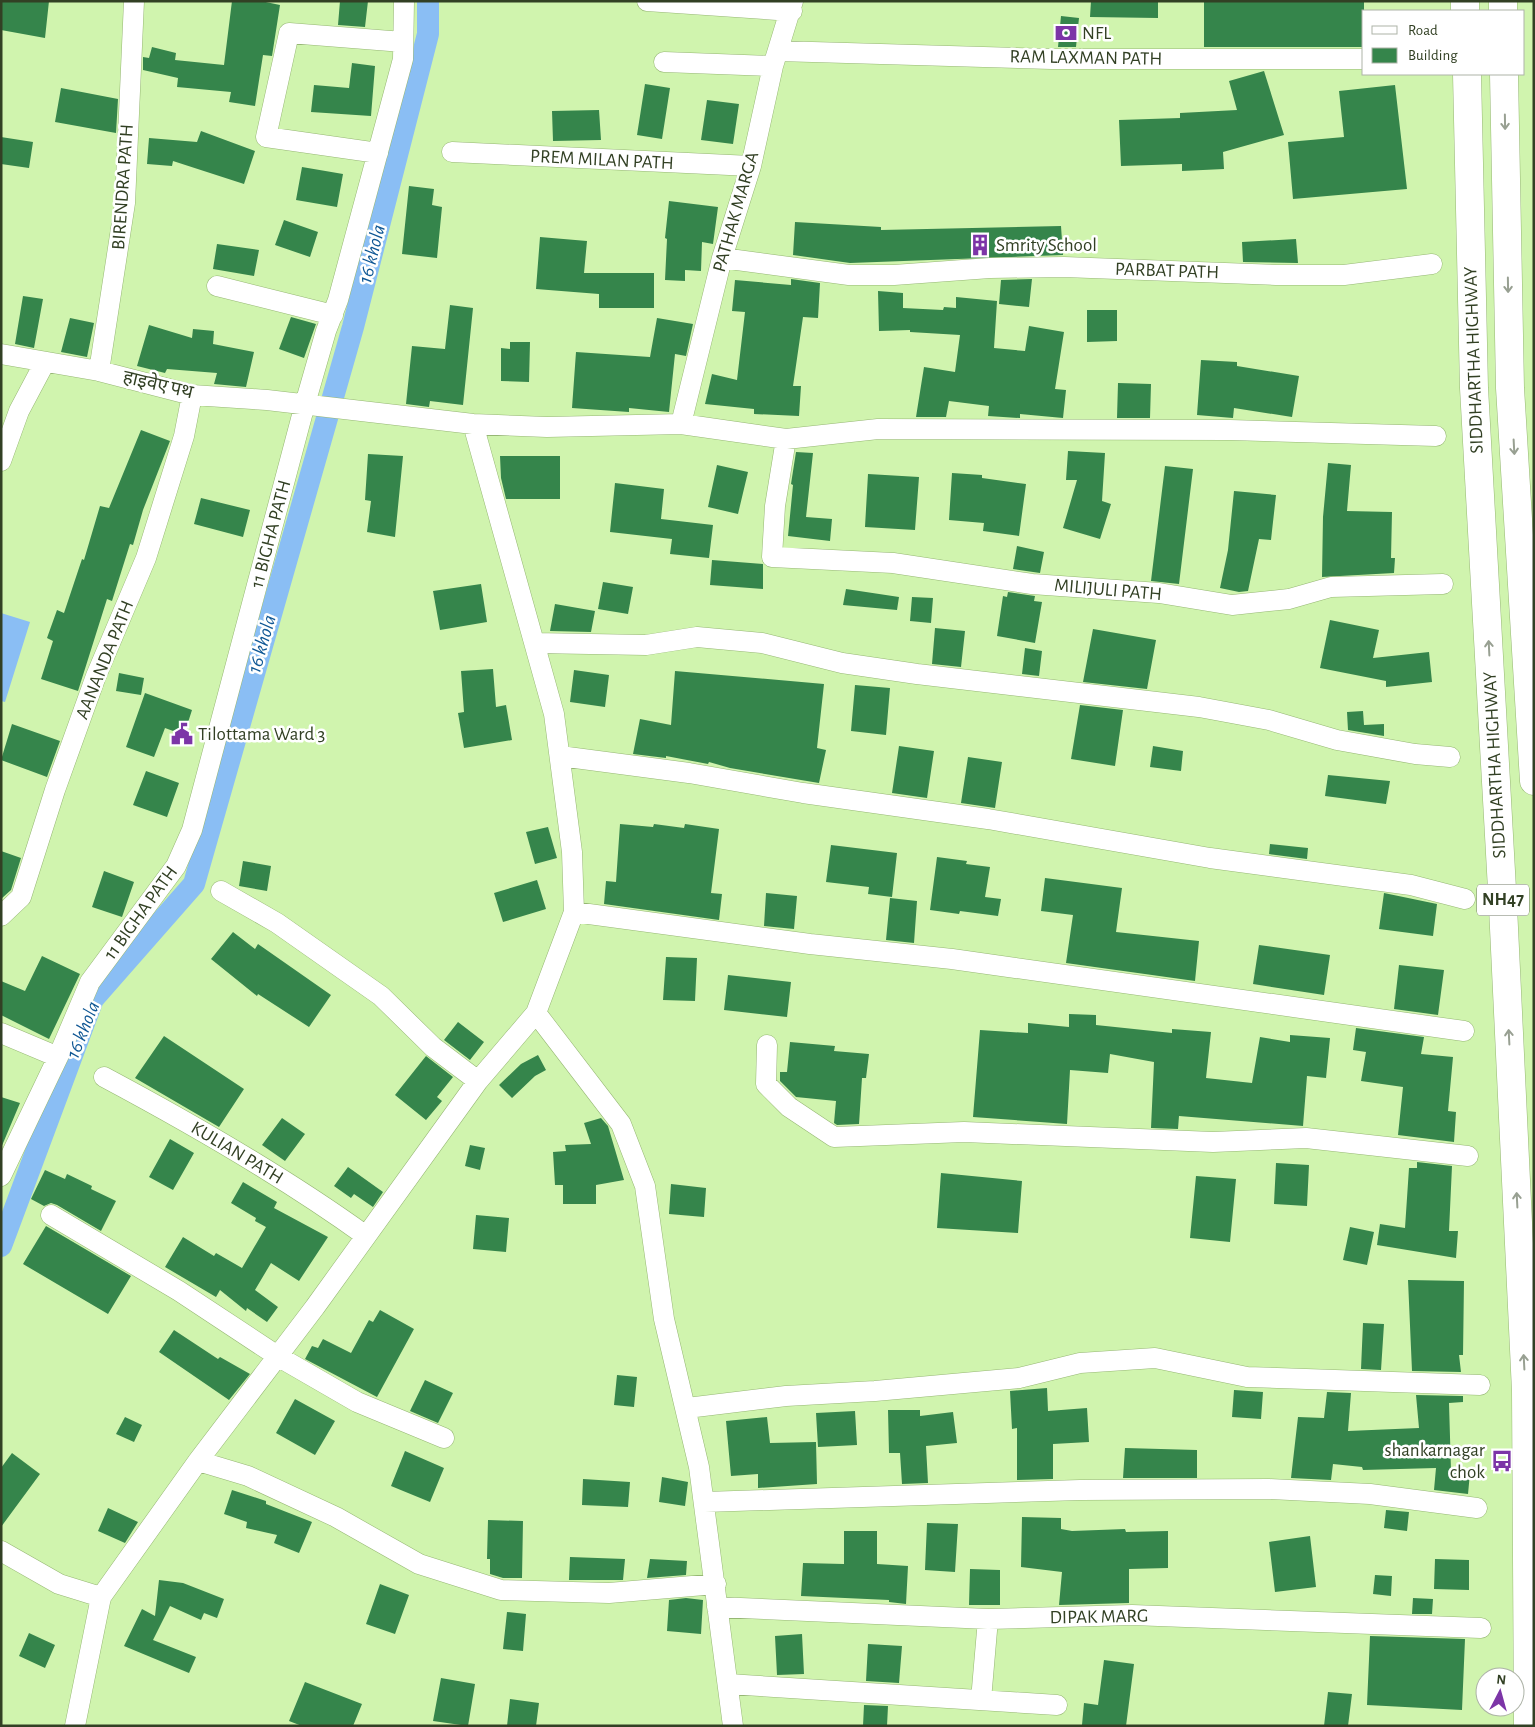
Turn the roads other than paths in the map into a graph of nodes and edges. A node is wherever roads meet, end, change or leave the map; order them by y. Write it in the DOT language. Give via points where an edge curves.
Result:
graph roads {
  1 [pos="134,1"];
  2 [pos="404,1"];
  3 [pos="647,1"];
  4 [pos="793,6"];
  5 [pos="403,42"];
  6 [pos="776,58"];
  7 [pos="1362,59"];
  8 [pos="664,62"];
  9 [pos="1467,75"];
  10 [pos="1504,75"];
  11 [pos="452,152"];
  12 [pos="378,153"];
  13 [pos="751,166"];
  14 [pos="722,258"];
  15 [pos="1432,264"];
  16 [pos="216,286"];
  17 [pos="333,315"];
  18 [pos="1,354"];
  19 [pos="44,362"];
  20 [pos="99,371"];
  21 [pos="192,395"];
  22 [pos="311,404"];
  23 [pos="473,424"];
  24 [pos="680,424"];
  25 [pos="1436,436"];
  26 [pos="786,439"];
  27 [pos="1,461"];
  28 [pos="1443,584"];
  29 [pos="534,643"];
  30 [pos="560,756"];
  31 [pos="1450,757"];
  32 [pos="1534,781"];
  33 [pos="221,890"];
  34 [pos="1465,899"];
  35 [pos="574,912"];
  36 [pos="1,916"];
  37 [pos="536,1013"];
  38 [pos="1464,1031"];
  39 [pos="1,1033"];
  40 [pos="767,1045"];
  41 [pos="58,1057"];
  42 [pos="104,1077"];
  43 [pos="478,1080"];
  44 [pos="1468,1156"];
  45 [pos="1,1176"];
  46 [pos="50,1215"];
  47 [pos="366,1236"];
  48 [pos="278,1357"];
  49 [pos="1480,1385"];
  50 [pos="687,1408"];
  51 [pos="444,1438"];
  52 [pos="198,1461"];
  53 [pos="705,1502"];
  54 [pos="1477,1508"];
  55 [pos="1,1551"];
  56 [pos="716,1584"];
  57 [pos="101,1597"];
  58 [pos="717,1607"];
  59 [pos="988,1619"];
  60 [pos="1481,1628"];
  61 [pos="728,1684"];
  62 [pos="981,1700"];
  63 [pos="1057,1705"];
  64 [pos="74,1726"];
  65 [pos="732,1726"];
  66 [pos="1528,1726"];
  1 -- 20 [label="street, BIRENDRA PATH" via="125,203"];
  2 -- 5 [label="street, 11 BIGHA PATH"];
  3 -- 4 [label="street"];
  4 -- 6 [label="street, PATHAK MARGA"];
  5 -- 12 [label="street, 11 BIGHA PATH" via="403,59"];
  5 -- 12 [label="street" via="289,33 266,138"];
  6 -- 7 [label="street, RAM LAXMAN PATH"];
  6 -- 8 [label="street, RAM LAXMAN PATH"];
  6 -- 13 [label="street, PATHAK MARGA"];
  66 -- 9 [label="highway, SIDDHARTHA HIGHWAY / NH47, one-way" via="1526,1391 1503,897 1474,388"];
  10 -- 32 [label="highway, SIDDHARTHA HIGHWAY, one-way" via="1510,388"];
  11 -- 13 [label="street, PREM MILAN PATH"];
  12 -- 17 [label="street, 11 BIGHA PATH"];
  13 -- 14 [label="street, PATHAK MARGA"];
  14 -- 15 [label="street, PARBAT PATH" via="849,275 1064,267 1344,275"];
  14 -- 24 [label="street, PATHAK MARGA"];
  16 -- 17 [label="street"];
  17 -- 22 [label="street, 11 BIGHA PATH"];
  18 -- 19 [label="street, हाइवेए पथ"];
  19 -- 20 [label="street, हाइवेए पथ"];
  19 -- 27 [label="street" via="19,411"];
  20 -- 21 [label="street, हाइवेए पथ"];
  21 -- 22 [label="street, हाइवेए पथ"];
  21 -- 36 [label="street, AANANDA PATH" via="184,436 146,558 93,684 21,897"];
  22 -- 23 [label="street, हाइवेए पथ"];
  22 -- 41 [label="street, 11 BIGHA PATH" via="192,830 176,866 90,982"];
  23 -- 24 [label="street, हाइवेए पथ" via="547,427"];
  23 -- 29 [label="street"];
  24 -- 26 [label="street, हाइवेए पथ"];
  25 -- 26 [label="street, हाइवेए पथ" via="1230,430 878,428"];
  26 -- 28 [label="street, MILIJULI PATH" via="775,506 772,557 893,563 1032,584 1159,593 1232,605 1289,599 1331,588"];
  29 -- 30 [label="street" via="554,714"];
  29 -- 31 [label="street" via="646,645 697,637 762,644 842,663 917,674 1200,707 1268,720 1337,740"];
  30 -- 34 [label="street" via="988,819 1210,858 1411,885"];
  30 -- 35 [label="street" via="572,852"];
  33 -- 43 [label="street" via="277,923 381,996 433,1047"];
  35 -- 37 [label="street"];
  35 -- 38 [label="street" via="810,944 952,959"];
  37 -- 43 [label="street"];
  37 -- 50 [label="street" via="621,1124 645,1186 664,1319"];
  39 -- 41 [label="street"];
  40 -- 44 [label="street" via="766,1084 789,1107 834,1138 964,1132 1213,1142 1306,1138"];
  41 -- 45 [label="street, 11 BIGHA PATH"];
  42 -- 47 [label="street, KULIAN PATH" via="171,1112 318,1202"];
  43 -- 47 [label="street"];
  46 -- 48 [label="street" via="179,1291"];
  47 -- 48 [label="street"];
  48 -- 51 [label="street" via="357,1402"];
  48 -- 52 [label="street"];
  49 -- 50 [label="street" via="1247,1377 1155,1358 1080,1363 1019,1378 786,1396"];
  50 -- 53 [label="street"];
  52 -- 56 [label="street" via="248,1476 336,1517 419,1564 501,1590 609,1593"];
  52 -- 57 [label="street"];
  53 -- 54 [label="street" via="1080,1490 1269,1489 1370,1494"];
  53 -- 56 [label="street"];
  55 -- 57 [label="street" via="59,1584"];
  56 -- 58 [label="street"];
  57 -- 64 [label="street"];
  58 -- 59 [label="street, DIPAK MARG"];
  58 -- 61 [label="street"];
  59 -- 60 [label="street, DIPAK MARG" via="1132,1615"];
  59 -- 62 [label="street"];
  61 -- 62 [label="street"];
  61 -- 65 [label="street"];
  62 -- 63 [label="street"];
}
